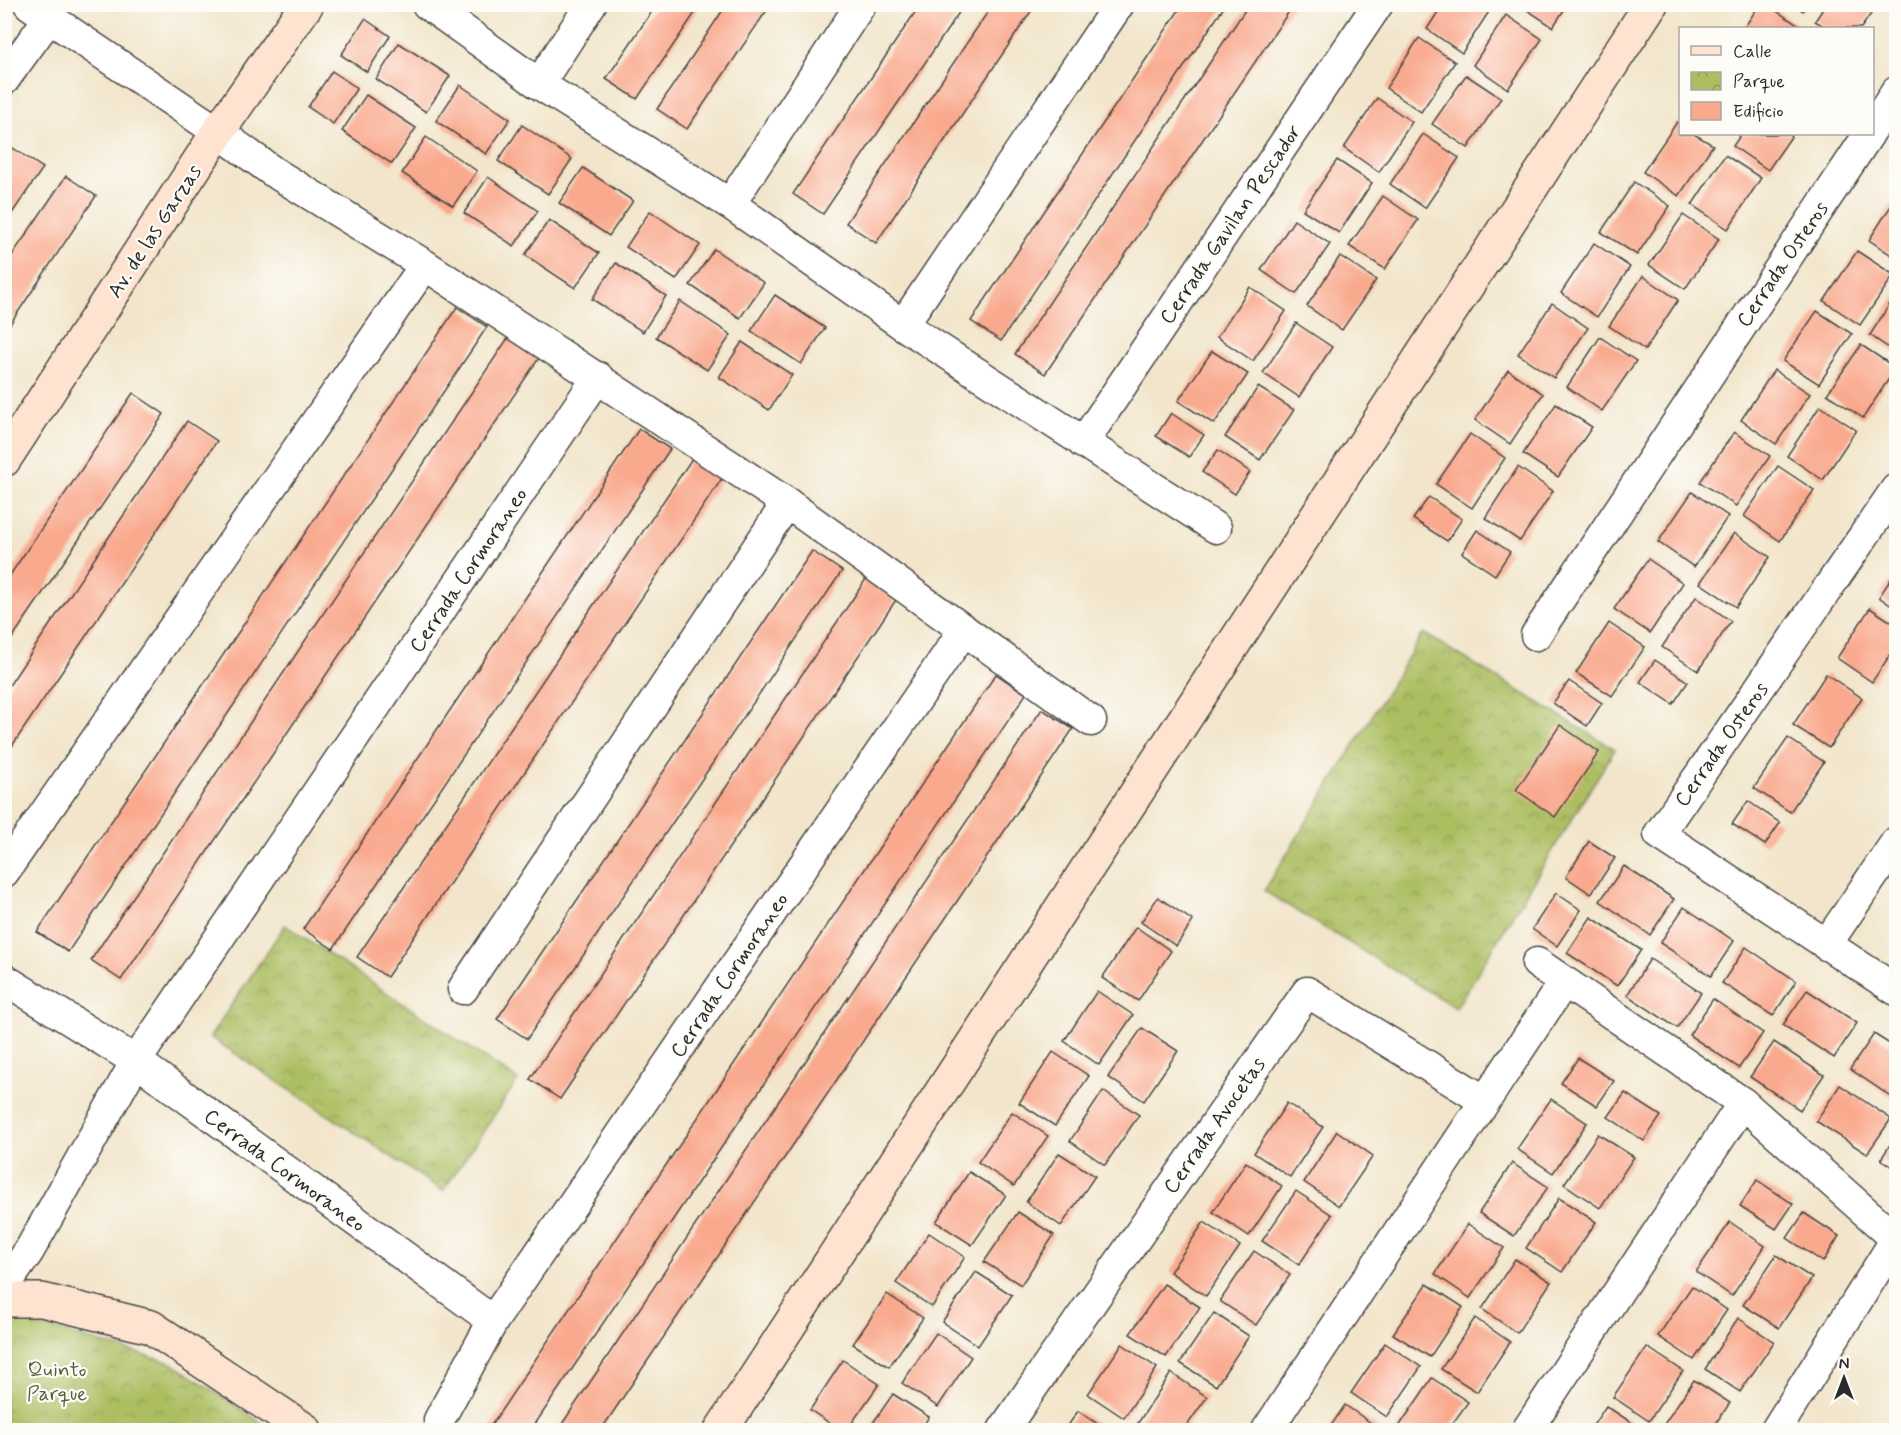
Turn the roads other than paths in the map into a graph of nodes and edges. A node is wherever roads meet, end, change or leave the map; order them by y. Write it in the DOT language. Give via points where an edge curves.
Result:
graph roads {
  1 [pos="307,4"];
  2 [pos="427,4"];
  3 [pos="591,4"];
  4 [pos="861,4"];
  5 [pos="1119,4"];
  6 [pos="1378,4"];
  7 [pos="1651,4"];
  8 [pos="39,11"];
  9 [pos="4,80"];
  10 [pos="539,84"];
  11 [pos="1896,92"];
  12 [pos="1874,126"];
  13 [pos="218,132"];
  14 [pos="1868,135"];
  15 [pos="730,204"];
  16 [pos="425,265"];
  17 [pos="903,325"];
  18 [pos="598,377"];
  19 [pos="1083,443"];
  20 [pos="4,460"];
  21 [pos="1896,489"];
  22 [pos="787,503"];
  23 [pos="1216,528"];
  24 [pos="964,630"];
  25 [pos="1536,635"];
  26 [pos="1091,721"];
  27 [pos="1896,842"];
  28 [pos="4,872"];
  29 [pos="1826,945"];
  30 [pos="1537,963"];
  31 [pos="4,979"];
  32 [pos="1564,982"];
  33 [pos="463,989"];
  34 [pos="1896,990"];
  35 [pos="136,1061"];
  36 [pos="1485,1101"];
  37 [pos="1743,1103"];
  38 [pos="1896,1239"];
  39 [pos="4,1287"];
  40 [pos="4,1300"];
  41 [pos="493,1321"];
  42 [pos="439,1420"];
  43 [pos="305,1431"];
  44 [pos="721,1431"];
  45 [pos="1003,1431"];
  46 [pos="1267,1431"];
  47 [pos="1527,1431"];
  48 [pos="1776,1431"];
  1 -- 13 [label="street, Av. de las Garzas"];
  2 -- 10 [label="street"];
  3 -- 10 [label="street"];
  4 -- 15 [label="street"];
  5 -- 17 [label="street"];
  6 -- 19 [label="street, Cerrada Gavilan Pescador"];
  7 -- 44 [label="street"];
  8 -- 9 [label="street"];
  8 -- 13 [label="street"];
  10 -- 15 [label="street"];
  11 -- 12 [label="street"];
  13 -- 16 [label="street" via="272,171"];
  13 -- 20 [label="street, Av. de las Garzas"];
  14 -- 25 [label="street, Cerrada Osteros"];
  15 -- 17 [label="street"];
  16 -- 18 [label="street"];
  16 -- 28 [label="street"];
  17 -- 19 [label="street"];
  18 -- 22 [label="street"];
  18 -- 35 [label="street, Cerrada Cormoraneo"];
  19 -- 23 [label="street"];
  21 -- 29 [label="street, Cerrada Osteros" via="1659,834"];
  22 -- 24 [label="street"];
  22 -- 33 [label="street"];
  24 -- 26 [label="street"];
  24 -- 41 [label="street, Cerrada Cormoraneo"];
  27 -- 29 [label="street"];
  29 -- 34 [label="street, Cerrada Osteros"];
  30 -- 32 [label="street"];
  31 -- 35 [label="street, Cerrada Cormoraneo"];
  32 -- 36 [label="street"];
  32 -- 37 [label="street"];
  35 -- 39 [label="street, Cerrada Cormoraneo" via="29,1251"];
  35 -- 41 [label="street, Cerrada Cormoraneo"];
  36 -- 45 [label="street, Cerrada Avocetas" via="1307,992"];
  36 -- 46 [label="street"];
  37 -- 38 [label="street"];
  37 -- 47 [label="street"];
  38 -- 48 [label="street"];
  40 -- 43 [label="street" via="42,1300 151,1327"];
  41 -- 42 [label="street, Cerrada Cormoraneo"];
}
